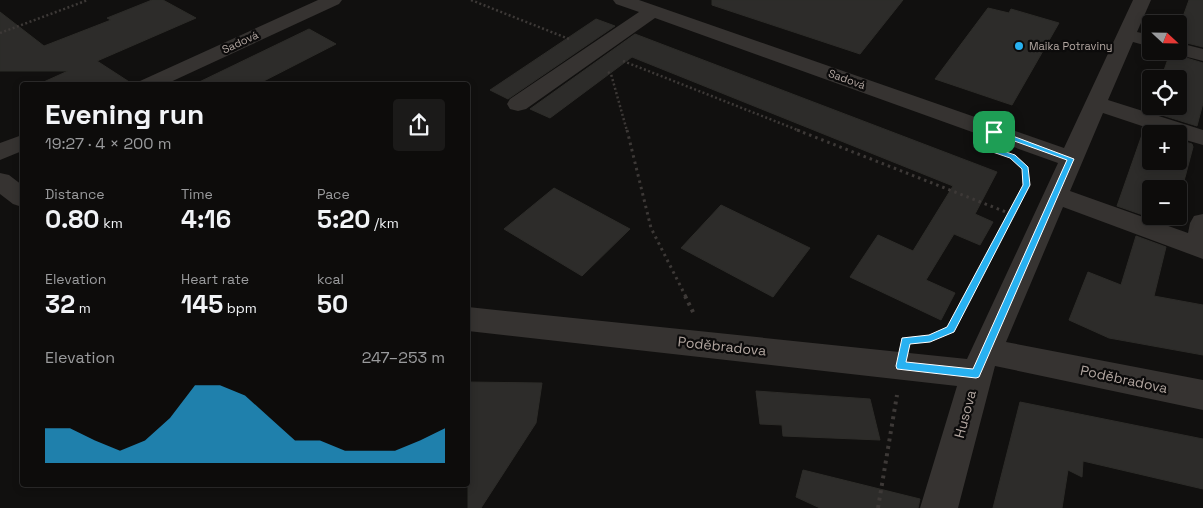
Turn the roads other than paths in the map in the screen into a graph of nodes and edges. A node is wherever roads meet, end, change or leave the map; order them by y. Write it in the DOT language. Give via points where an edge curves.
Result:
graph roads {
  1 [pos="333,0"];
  2 [pos="622,0"];
  3 [pos="1142,0"];
  4 [pos="653,11"];
  5 [pos="1138,38"];
  6 [pos="1188,51"];
  7 [pos="1203,55"];
  8 [pos="154,82"];
  9 [pos="1094,103"];
  10 [pos="518,104"];
  11 [pos="1203,138"];
  12 [pos="20,143"];
  13 [pos="0,152"];
  14 [pos="1071,159"];
  15 [pos="0,181"];
  16 [pos="1055,195"];
  17 [pos="20,196"];
  18 [pos="1202,240"];
  19 [pos="470,319"];
  20 [pos="981,362"];
  21 [pos="1203,395"];
  22 [pos="939,508"];
  1 -- 8 [label="street, Sadová"];
  2 -- 4 [label="street, Sadová"];
  3 -- 5 [label="street, Husova"];
  4 -- 10 [label="street"];
  4 -- 14 [label="street, Sadová"];
  5 -- 9 [label="street, Husova"];
  6 -- 7 [label="street"];
  9 -- 11 [label="street"];
  9 -- 14 [label="street, Husova"];
  12 -- 13 [label="street"];
  14 -- 16 [label="street, Husova"];
  15 -- 17 [label="street"];
  16 -- 18 [label="street"];
  16 -- 20 [label="street, Husova"];
  19 -- 20 [label="street, Poděbradova" via="901,366"];
  20 -- 21 [label="street, Poděbradova"];
  20 -- 22 [label="street, Husova"];
}
